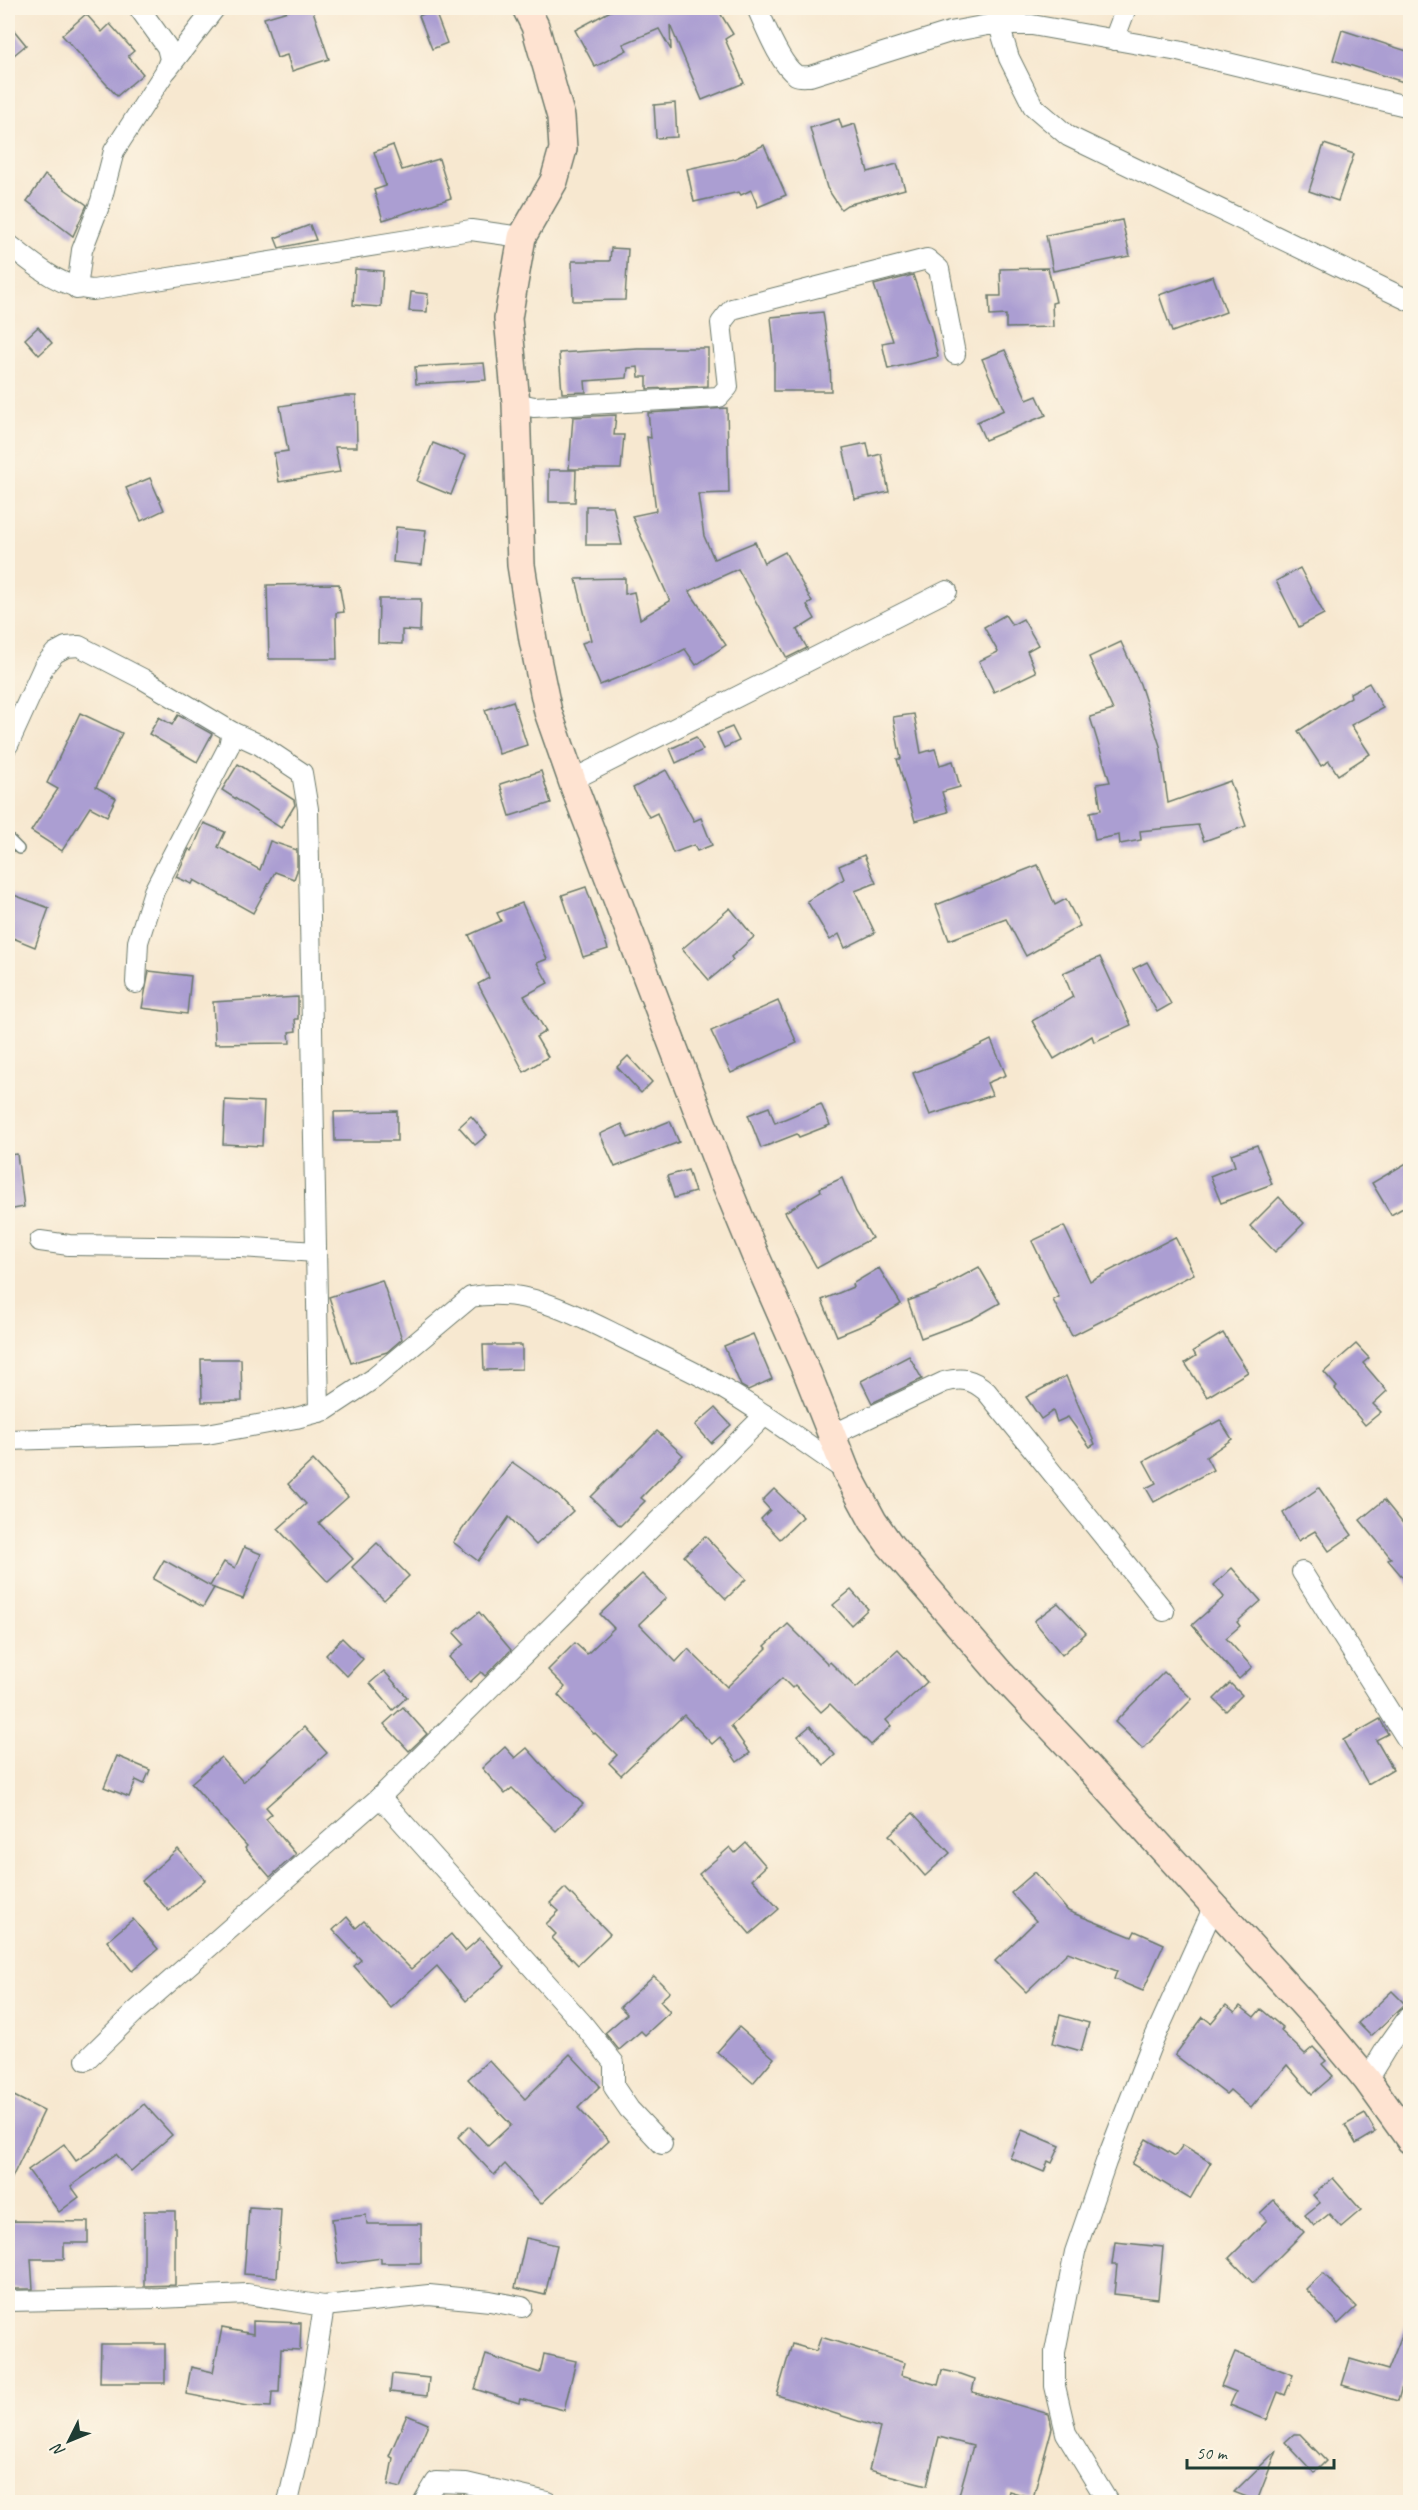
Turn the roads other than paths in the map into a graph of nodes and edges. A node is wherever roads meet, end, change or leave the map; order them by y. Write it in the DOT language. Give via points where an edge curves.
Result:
graph roads {
  1 [pos="139,8"];
  2 [pos="215,8"];
  3 [pos="526,8"];
  4 [pos="757,8"];
  5 [pos="1126,8"];
  6 [pos="999,25"];
  7 [pos="1114,40"];
  8 [pos="165,72"];
  9 [pos="1410,107"];
  10 [pos="522,237"];
  11 [pos="8,244"];
  12 [pos="77,289"];
  13 [pos="1410,301"];
  14 [pos="955,354"];
  15 [pos="516,403"];
  16 [pos="947,591"];
  17 [pos="232,732"];
  18 [pos="8,745"];
  19 [pos="572,780"];
  20 [pos="8,838"];
  21 [pos="19,849"];
  22 [pos="136,983"];
  23 [pos="40,1241"];
  24 [pos="316,1252"];
  25 [pos="319,1412"];
  26 [pos="765,1415"];
  27 [pos="832,1435"];
  28 [pos="8,1440"];
  29 [pos="846,1471"];
  30 [pos="1302,1572"];
  31 [pos="1164,1611"];
  32 [pos="1410,1744"];
  33 [pos="380,1797"];
  34 [pos="1214,1906"];
  35 [pos="1410,2015"];
  36 [pos="86,2060"];
  37 [pos="1367,2080"];
  38 [pos="1410,2140"];
  39 [pos="662,2144"];
  40 [pos="8,2301"];
  41 [pos="324,2306"];
  42 [pos="522,2307"];
  43 [pos="288,2502"];
  44 [pos="424,2502"];
  45 [pos="547,2502"];
  46 [pos="1108,2502"];
  1 -- 8 [label="street" via="167,47 170,59"];
  2 -- 8 [label="street"];
  3 -- 10 [label="street" via="561,117 563,148 554,182"];
  4 -- 6 [label="street" via="776,47 790,69 800,76 950,32"];
  5 -- 7 [label="street"];
  6 -- 7 [label="street" via="1032,25"];
  6 -- 13 [label="street" via="1033,106 1068,136"];
  7 -- 9 [label="street" via="1178,51"];
  8 -- 12 [label="street" via="114,151 82,250"];
  10 -- 12 [label="street" via="471,230 93,290"];
  10 -- 15 [label="street" via="508,318"];
  11 -- 12 [label="street" via="58,281"];
  14 -- 15 [label="street" via="939,269 927,259 732,309 721,323 728,387 719,397 534,407"];
  15 -- 19 [label="street" via="521,564 548,712"];
  16 -- 19 [label="street"];
  17 -- 18 [label="street" via="79,646 55,653 44,666"];
  17 -- 22 [label="street" via="230,746 154,891 138,942"];
  17 -- 24 [label="street" via="302,772 308,809"];
  19 -- 27 [label="street" via="720,1172"];
  20 -- 21 [label="lane"];
  23 -- 24 [label="street"];
  24 -- 25 [label="street"];
  25 -- 26 [label="street" via="374,1379 471,1296 491,1294 516,1295 559,1306 698,1374"];
  25 -- 28 [label="street" via="207,1434"];
  26 -- 29 [label="street"];
  26 -- 33 [label="street"];
  27 -- 29 [label="street"];
  27 -- 31 [label="street" via="944,1382 973,1380 986,1391"];
  29 -- 34 [label="street" via="890,1545 1000,1673"];
  30 -- 32 [label="street"];
  33 -- 36 [label="street" via="136,2011"];
  33 -- 39 [label="street" via="582,2023 614,2063 614,2086 629,2109"];
  34 -- 37 [label="street"];
  34 -- 46 [label="street" via="1150,2048 1106,2162 1075,2252 1055,2352 1055,2386 1066,2433"];
  35 -- 37 [label="street"];
  37 -- 38 [label="street"];
  40 -- 41 [label="street" via="247,2294"];
  41 -- 42 [label="street" via="429,2295"];
  41 -- 43 [label="street" via="304,2433"];
  44 -- 45 [label="street" via="436,2482 466,2483"];
}
